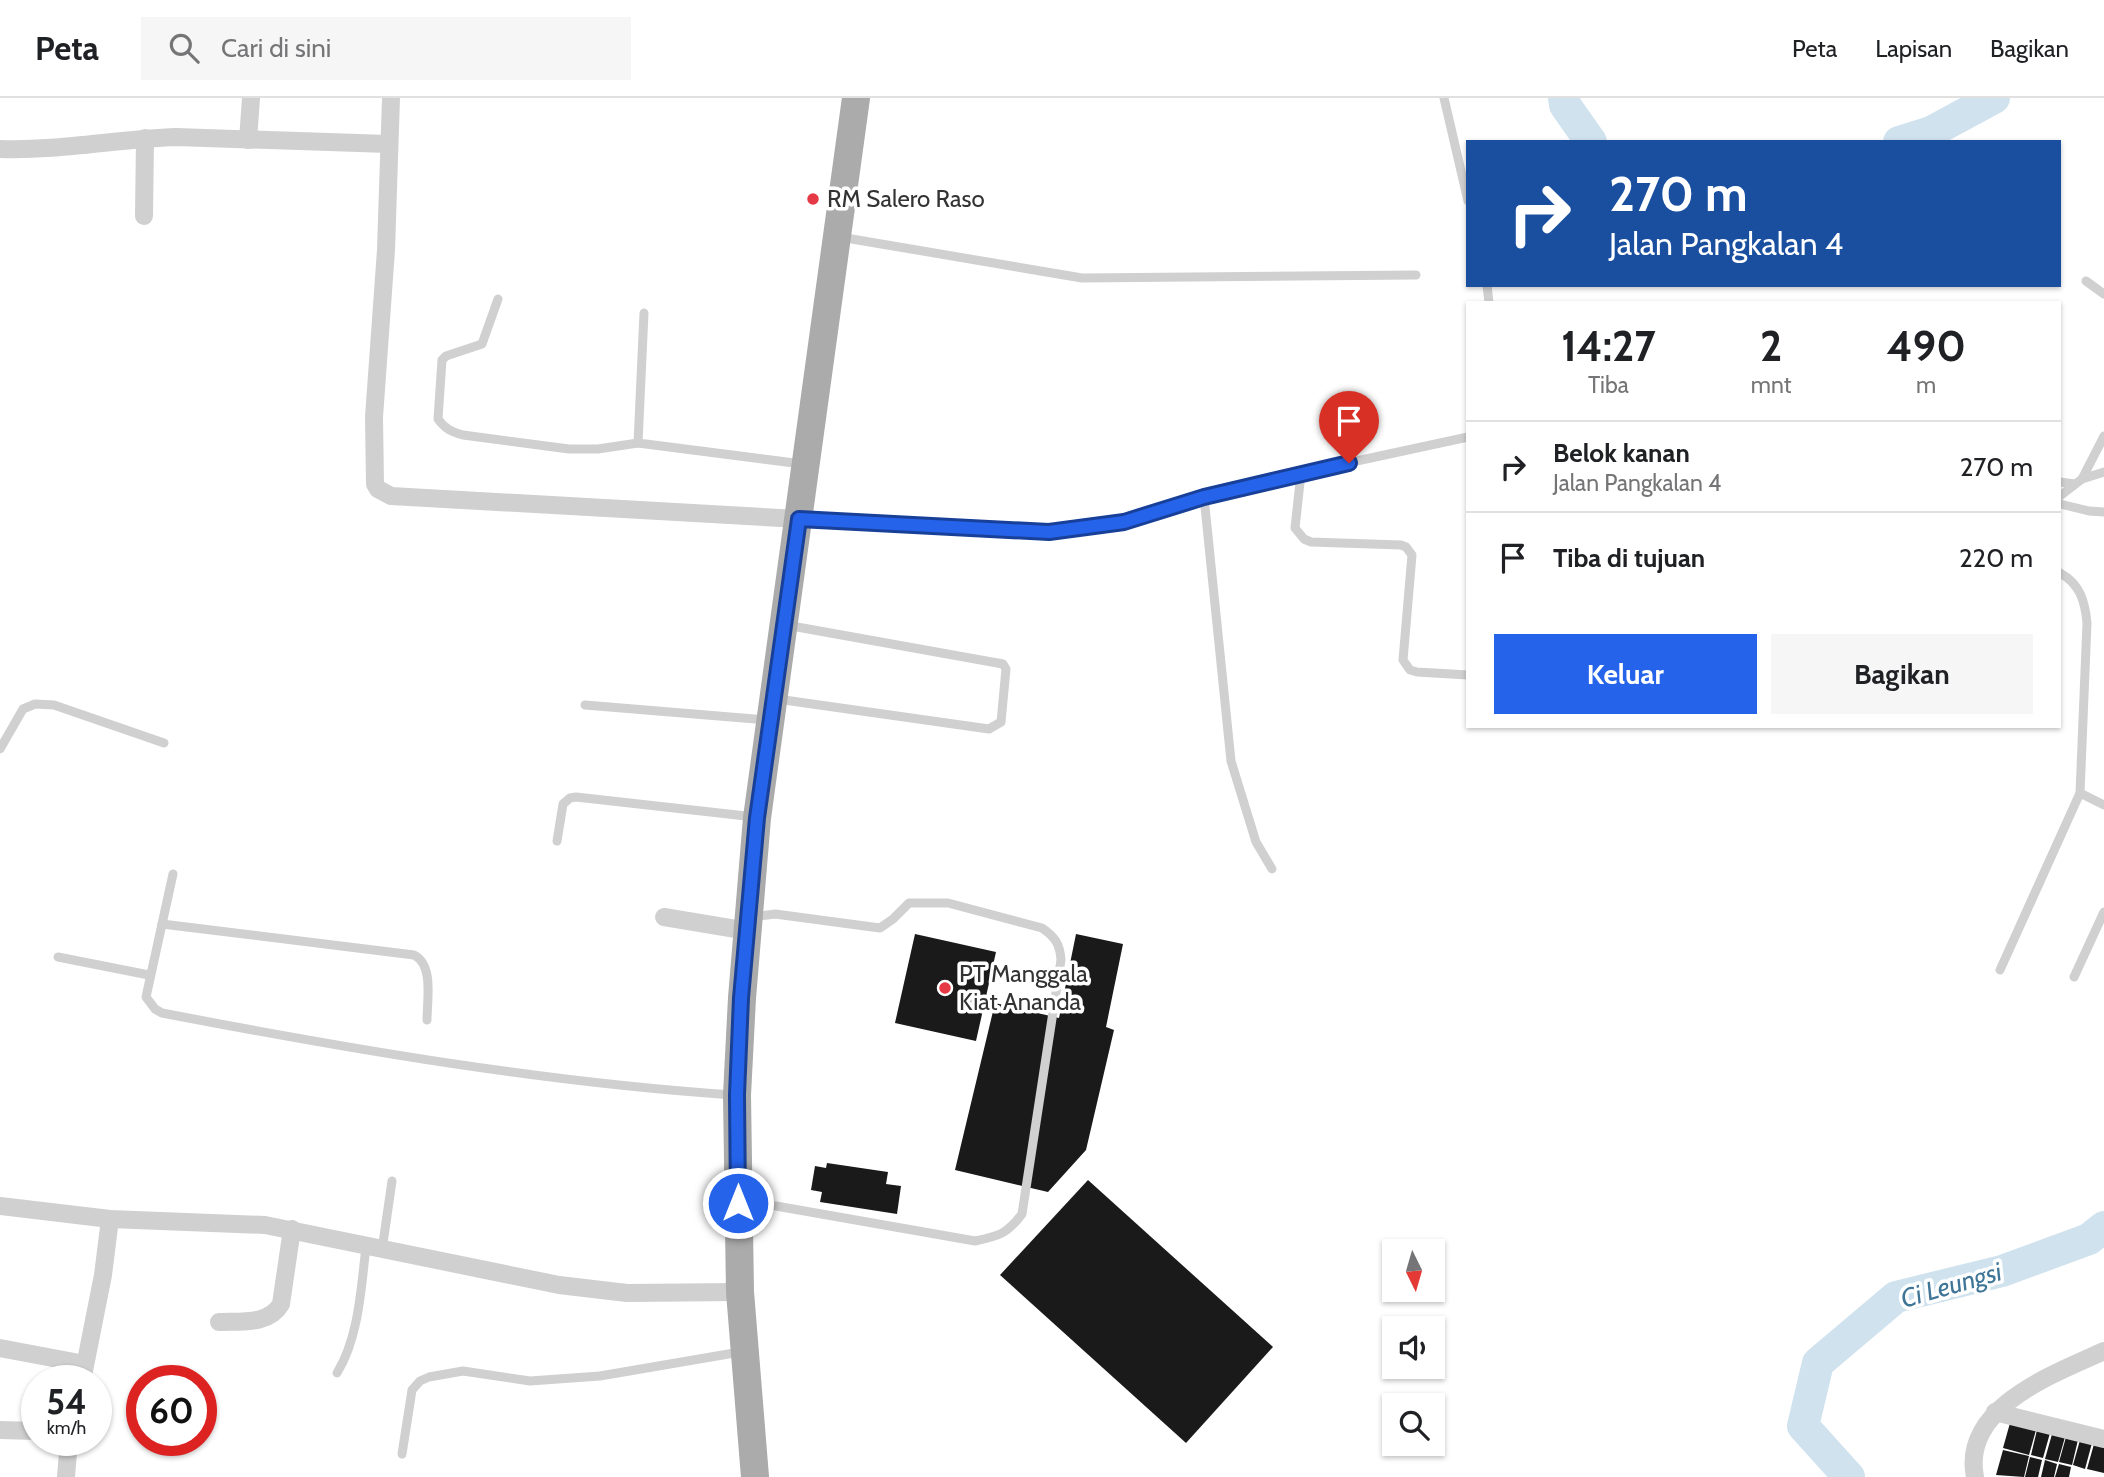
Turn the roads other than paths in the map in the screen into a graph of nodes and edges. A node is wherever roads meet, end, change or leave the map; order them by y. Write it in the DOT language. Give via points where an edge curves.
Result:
graph roads {
  1 [pos="251,98"];
  2 [pos="391,98"];
  3 [pos="856,98"];
  4 [pos="1444,98"];
  5 [pos="145,138"];
  6 [pos="248,140"];
  7 [pos="388,144"];
  8 [pos="0,149"];
  9 [pos="1466,192"];
  10 [pos="144,216"];
  11 [pos="838,236"];
  12 [pos="1416,275"];
  13 [pos="2086,281"];
  14 [pos="2104,294"];
  15 [pos="498,299"];
  16 [pos="644,313"];
  17 [pos="2104,436"];
  18 [pos="1466,437"];
  19 [pos="638,443"];
  20 [pos="806,464"];
  21 [pos="2104,472"];
  22 [pos="1301,473"];
  23 [pos="2061,482"];
  24 [pos="2079,482"];
  25 [pos="2061,495"];
  26 [pos="1204,497"];
  27 [pos="2061,504"];
  28 [pos="2104,512"];
  29 [pos="799,519"];
  30 [pos="2061,574"];
  31 [pos="784,625"];
  32 [pos="1466,675"];
  33 [pos="585,705"];
  34 [pos="772,709"];
  35 [pos="164,743"];
  36 [pos="0,749"];
  37 [pos="2080,793"];
  38 [pos="2104,805"];
  39 [pos="757,818"];
  40 [pos="557,841"];
  41 [pos="1272,869"];
  42 [pos="173,874"];
  43 [pos="2104,912"];
  44 [pos="664,917"];
  45 [pos="162,924"];
  46 [pos="749,924"];
  47 [pos="58,957"];
  48 [pos="2000,970"];
  49 [pos="149,975"];
  50 [pos="2074,977"];
  51 [pos="427,1020"];
  52 [pos="737,1095"];
  53 [pos="392,1181"];
  54 [pos="738,1203"];
  55 [pos="0,1206"];
  56 [pos="110,1219"];
  57 [pos="292,1229"];
  58 [pos="374,1249"];
  59 [pos="740,1293"];
  60 [pos="219,1322"];
  61 [pos="0,1348"];
  62 [pos="744,1351"];
  63 [pos="2104,1351"];
  64 [pos="60,1365"];
  65 [pos="85,1365"];
  66 [pos="337,1373"];
  67 [pos="1995,1412"];
  68 [pos="0,1430"];
  69 [pos="21,1431"];
  70 [pos="2104,1439"];
  71 [pos="402,1454"];
  72 [pos="68,1456"];
  73 [pos="66,1477"];
  74 [pos="755,1477"];
  75 [pos="1975,1477"];
  1 -- 6 [label="street"];
  2 -- 7 [label="street"];
  3 -- 11 [label="main road"];
  4 -- 9 [label="lane"];
  5 -- 6 [label="street"];
  5 -- 8 [label="street" via="54,149"];
  5 -- 10 [label="street"];
  6 -- 7 [label="street"];
  7 -- 29 [label="street" via="374,417 378,489 391,496"];
  11 -- 12 [label="lane" via="1082,278"];
  11 -- 20 [label="main road"];
  13 -- 14 [label="lane"];
  15 -- 19 [label="lane" via="482,344 442,360 438,419 443,426 463,435 569,449"];
  16 -- 19 [label="lane"];
  17 -- 24 [label="lane"];
  18 -- 22 [label="lane"];
  19 -- 20 [label="lane"];
  20 -- 29 [label="main road"];
  21 -- 24 [label="lane"];
  22 -- 26 [label="lane"];
  22 -- 32 [label="lane" via="1295,528 1304,539 1401,545 1410,551 1406,666 1417,672"];
  23 -- 24 [label="lane"];
  24 -- 25 [label="lane"];
  26 -- 29 [label="lane" via="1124,522 1049,532"];
  26 -- 41 [label="lane" via="1231,761 1256,842"];
  27 -- 28 [label="lane"];
  29 -- 31 [label="main road"];
  30 -- 37 [label="lane" via="2081,592 2087,623"];
  31 -- 34 [label="main road"];
  31 -- 34 [label="lane" via="1003,664 1000,722 989,729"];
  33 -- 34 [label="lane"];
  34 -- 39 [label="main road"];
  35 -- 36 [label="lane" via="54,705 35,704 23,709"];
  37 -- 38 [label="lane"];
  37 -- 48 [label="lane"];
  39 -- 40 [label="lane" via="576,797 563,804"];
  39 -- 46 [label="main road"];
  42 -- 45 [label="lane"];
  43 -- 50 [label="lane"];
  44 -- 46 [label="street"];
  45 -- 49 [label="lane"];
  45 -- 51 [label="lane" via="414,955 427,969"];
  46 -- 52 [label="main road"];
  46 -- 54 [label="lane" via="775,914 880,928 909,903 948,903 1042,928 1054,936 1061,960 1022,1214 1011,1228 975,1241"];
  47 -- 49 [label="lane"];
  49 -- 52 [label="lane" via="146,997 162,1013 341,1047 548,1076"];
  52 -- 54 [label="main road"];
  53 -- 58 [label="lane"];
  54 -- 59 [label="main road"];
  55 -- 56 [label="street"];
  56 -- 57 [label="street"];
  56 -- 65 [label="street"];
  57 -- 58 [label="street"];
  57 -- 60 [label="street" via="276,1312 261,1320"];
  58 -- 59 [label="street" via="559,1285 626,1293"];
  58 -- 66 [label="lane" via="346,1357"];
  59 -- 62 [label="main road"];
  61 -- 64 [label="street"];
  62 -- 71 [label="lane" via="600,1376 530,1381 463,1371 429,1377 412,1390"];
  62 -- 74 [label="main road"];
  63 -- 67 [label="street" via="2030,1386"];
  67 -- 70 [label="street"];
  67 -- 75 [label="street" via="1976,1443"];
  68 -- 69 [label="street"];
  72 -- 73 [label="street"];
}
